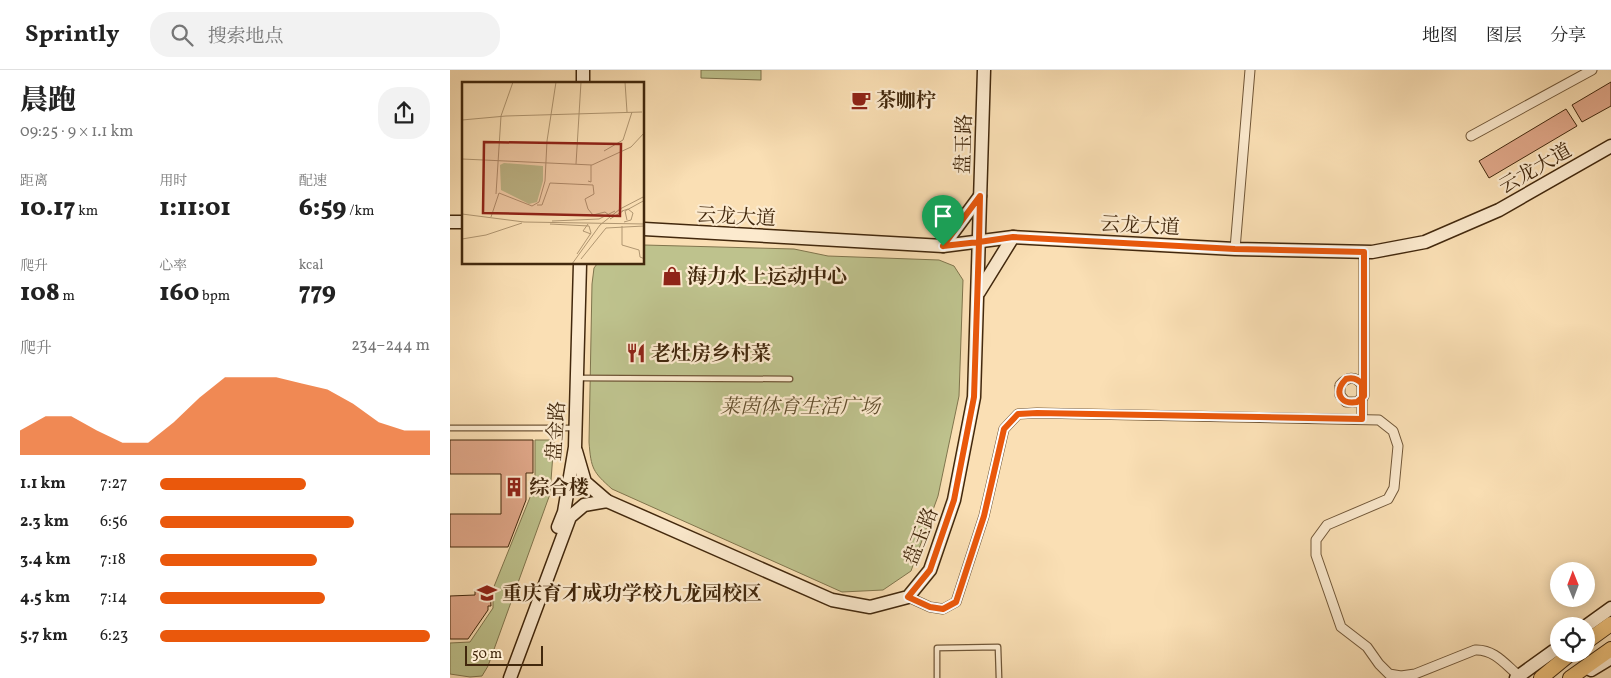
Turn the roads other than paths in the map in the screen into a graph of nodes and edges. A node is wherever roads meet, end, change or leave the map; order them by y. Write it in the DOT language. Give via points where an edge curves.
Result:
graph roads {
  1 [pos="984,70"];
  2 [pos="1250,70"];
  3 [pos="1592,70"];
  4 [pos="1471,136"];
  5 [pos="1611,146"];
  6 [pos="980,196"];
  7 [pos="645,229"];
  8 [pos="1013,237"];
  9 [pos="979,242"];
  10 [pos="943,246"];
  11 [pos="1235,249"];
  12 [pos="1364,252"];
  13 [pos="573,265"];
  14 [pos="580,265"];
  15 [pos="579,282"];
  16 [pos="977,294"];
  17 [pos="577,378"];
  18 [pos="790,379"];
  19 [pos="1362,419"];
  20 [pos="450,428"];
  21 [pos="576,428"];
  22 [pos="575,447"];
  23 [pos="607,501"];
  24 [pos="908,597"];
  25 [pos="1611,608"];
  26 [pos="1595,620"];
  27 [pos="1611,624"];
  28 [pos="1595,636"];
  29 [pos="1611,649"];
  30 [pos="1550,653"];
  31 [pos="1611,658"];
  32 [pos="1560,662"];
  33 [pos="1517,677"];
  34 [pos="500,678"];
  35 [pos="510,678"];
  36 [pos="937,678"];
  37 [pos="999,678"];
  38 [pos="1540,678"];
  39 [pos="1570,678"];
  40 [pos="1578,678"];
  1 -- 6 [label="street, 盘玉路"];
  2 -- 11 [label="street"];
  3 -- 4 [label="street"];
  5 -- 12 [label="street, 云龙大道" via="1499,210 1425,242"];
  6 -- 9 [label="street, 盘玉路"];
  6 -- 10 [label="street"];
  7 -- 10 [label="street, 云龙大道"];
  8 -- 9 [label="street, 云龙大道"];
  8 -- 11 [label="street, 云龙大道"];
  8 -- 16 [label="street"];
  9 -- 10 [label="street, 云龙大道"];
  9 -- 16 [label="street, 盘玉路"];
  11 -- 12 [label="street, 云龙大道"];
  12 -- 19 [label="street, bridge" via="1364,396 1357,402 1346,402 1340,395 1340,386 1351,378 1362,384"];
  13 -- 15 [label="street"];
  14 -- 15 [label="street, 盘金路"];
  15 -- 17 [label="street, 盘金路"];
  16 -- 24 [label="street, 盘玉路" via="974,397 954,500 930,570"];
  17 -- 18 [label="lane"];
  17 -- 21 [label="street, 盘金路"];
  19 -- 24 [label="street" via="1018,414 1004,429 984,516 956,602 943,609"];
  19 -- 33 [label="street" via="1379,420 1393,431 1398,446 1394,488 1388,499 1327,525 1316,540 1316,555 1341,627 1367,647 1389,674 1415,674 1475,650 1484,650 1495,654"];
  20 -- 21 [label="lane"];
  21 -- 22 [label="street, 盘金路"];
  22 -- 23 [label="street" via="585,482"];
  22 -- 34 [label="street, 盘金路" via="564,512"];
  23 -- 24 [label="street" via="832,600 870,608"];
  23 -- 35 [label="street" via="584,505 570,517"];
  25 -- 26 [label="street"];
  27 -- 28 [label="main road"];
  29 -- 39 [label="main road"];
  30 -- 33 [label="street"];
  31 -- 40 [label="street"];
  32 -- 38 [label="main road"];
  36 -- 37 [label="lane" via="937,648 998,648"];
}
